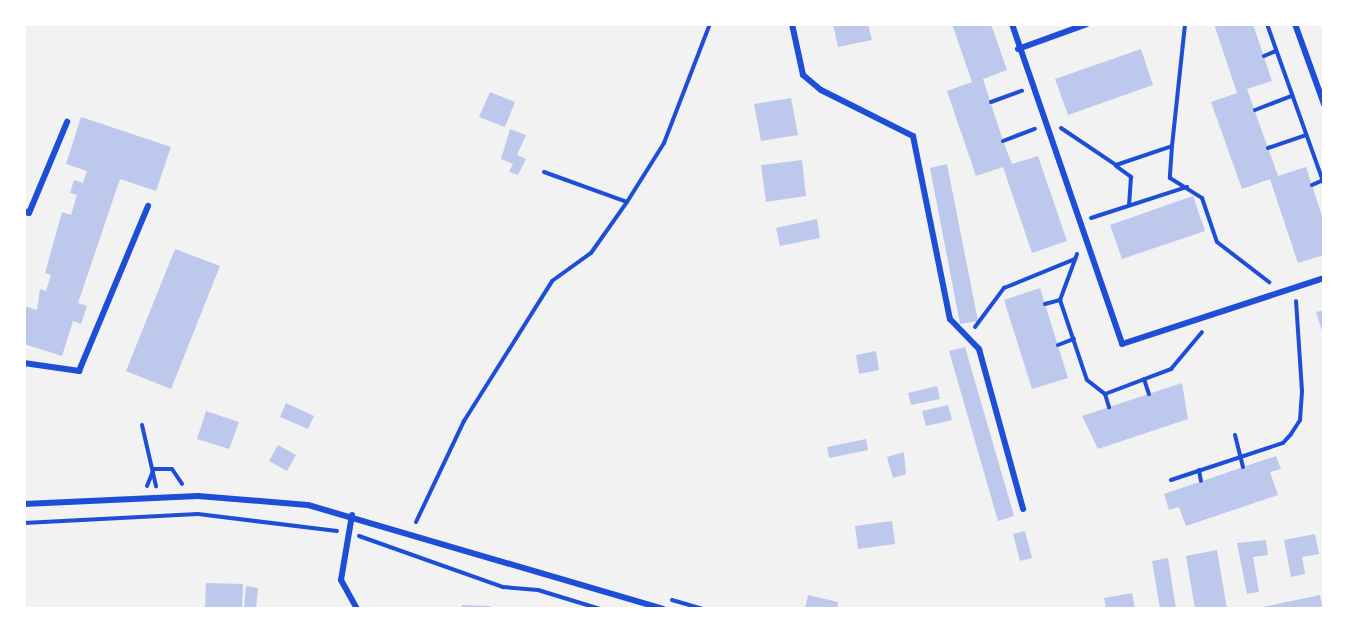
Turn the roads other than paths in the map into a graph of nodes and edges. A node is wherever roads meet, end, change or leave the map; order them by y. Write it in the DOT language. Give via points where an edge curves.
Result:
graph roads {
  1 [pos="792,24"];
  2 [pos="1012,24"];
  3 [pos="1087,24"];
  4 [pos="1295,24"];
  5 [pos="1018,49"];
  6 [pos="1324,104"];
  7 [pos="67,122"];
  8 [pos="148,206"];
  9 [pos="24,211"];
  10 [pos="1324,278"];
  11 [pos="24,363"];
  12 [pos="24,504"];
  13 [pos="1023,509"];
  14 [pos="352,515"];
  15 [pos="357,609"];
  16 [pos="663,609"];
  1 -- 13 [label="street" via="803,75 821,90 913,136 950,318 979,349"];
  2 -- 5 [label="street"];
  3 -- 5 [label="street"];
  4 -- 6 [label="street"];
  5 -- 10 [label="street" via="1122,344"];
  7 -- 9 [label="street" via="30,213"];
  8 -- 11 [label="street" via="80,371"];
  12 -- 14 [label="street" via="157,496 258,498"];
  14 -- 15 [label="street" via="340,580"];
  14 -- 16 [label="street"];
}
